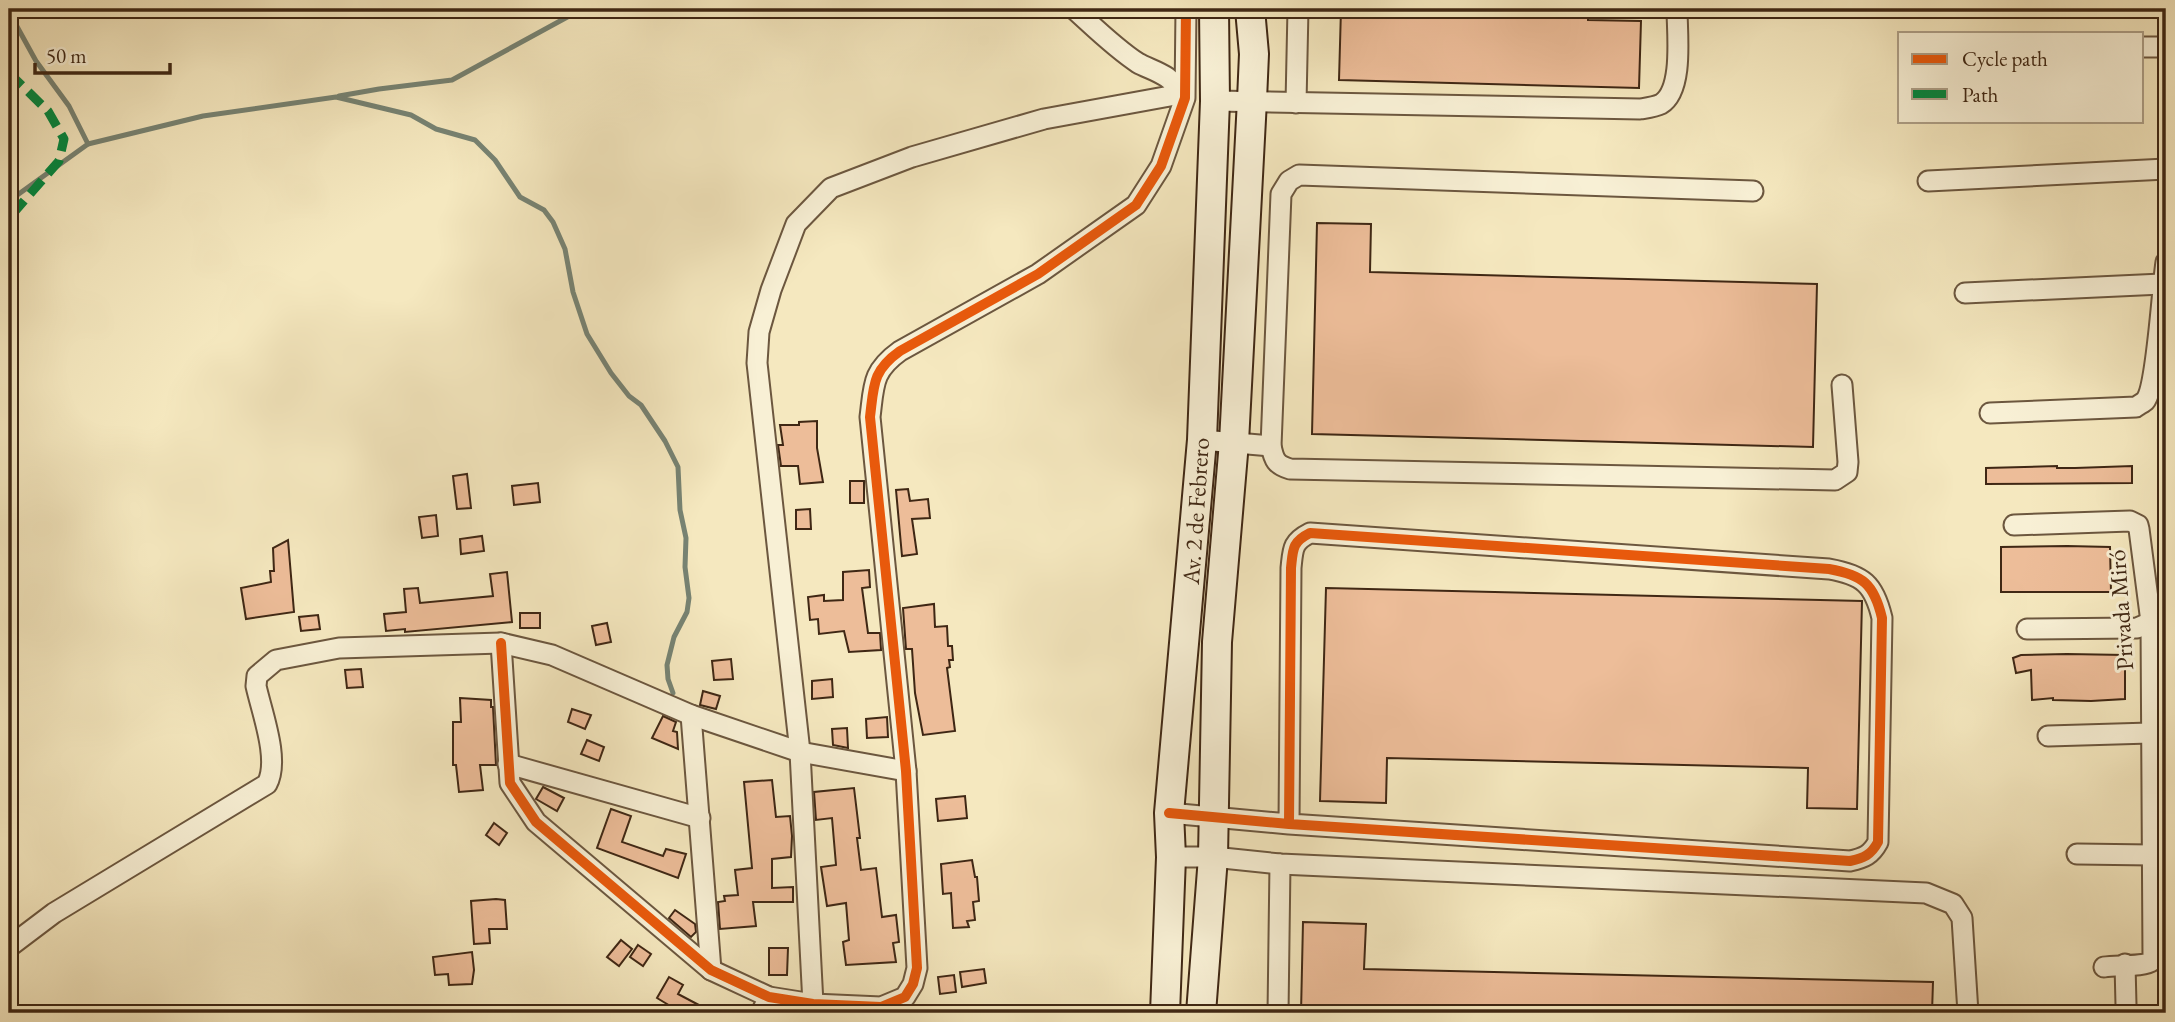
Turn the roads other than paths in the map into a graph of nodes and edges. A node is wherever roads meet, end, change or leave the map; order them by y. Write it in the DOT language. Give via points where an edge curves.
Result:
graph roads {
  1 [pos="1074,9"];
  2 [pos="1186,9"];
  3 [pos="1214,9"];
  4 [pos="1250,9"];
  5 [pos="1298,9"];
  6 [pos="1677,9"];
  7 [pos="2144,47"];
  8 [pos="2166,47"];
  9 [pos="1251,100"];
  10 [pos="1215,101"];
  11 [pos="1296,103"];
  12 [pos="2166,169"];
  13 [pos="1928,181"];
  14 [pos="1753,191"];
  15 [pos="2166,262"];
  16 [pos="2162,284"];
  17 [pos="1965,293"];
  18 [pos="2162,337"];
  19 [pos="2160,364"];
  20 [pos="1842,385"];
  21 [pos="1990,413"];
  22 [pos="1202,440"];
  23 [pos="1234,442"];
  24 [pos="1271,446"];
  25 [pos="2014,525"];
  26 [pos="2027,629"];
  27 [pos="2154,630"];
  28 [pos="501,643"];
  29 [pos="691,715"];
  30 [pos="2150,733"];
  31 [pos="2048,736"];
  32 [pos="800,752"];
  33 [pos="508,764"];
  34 [pos="906,771"];
  35 [pos="1169,813"];
  36 [pos="1213,817"];
  37 [pos="700,818"];
  38 [pos="1289,824"];
  39 [pos="2077,854"];
  40 [pos="2152,855"];
  41 [pos="1171,857"];
  42 [pos="1213,857"];
  43 [pos="1280,864"];
  44 [pos="9,947"];
  45 [pos="2125,964"];
  46 [pos="2104,967"];
  47 [pos="711,970"];
  48 [pos="813,1003"];
  49 [pos="2126,1004"];
  50 [pos="765,1005"];
  51 [pos="1164,1013"];
  52 [pos="1201,1013"];
  53 [pos="1278,1013"];
  54 [pos="1968,1013"];
  1 -- 32 [label="street" via="1136,61 1173,80 1176,91 1170,96 1044,119 912,157 831,188 796,224 771,290 759,332 757,363"];
  2 -- 34 [label="street" via="1185,98 1161,166 1136,205 1038,274 900,351 883,363 875,382 870,417"];
  3 -- 10 [label="main road, Av. 2 de Febrero"];
  4 -- 9 [label="main road, Av. 2 de Febrero" via="1254,54"];
  5 -- 11 [label="street"];
  6 -- 11 [label="street" via="1676,78 1672,94 1660,105 1640,109"];
  7 -- 8 [label="street"];
  9 -- 10 [label="street"];
  9 -- 11 [label="street"];
  9 -- 23 [label="main road, Av. 2 de Febrero"];
  10 -- 22 [label="main road, Av. 2 de Febrero"];
  12 -- 13 [label="street"];
  14 -- 24 [label="street" via="1299,175 1281,194"];
  15 -- 16 [label="street"];
  16 -- 17 [label="street"];
  16 -- 18 [label="street"];
  18 -- 19 [label="street"];
  19 -- 21 [label="street" via="2145,401 2136,407"];
  20 -- 24 [label="street" via="1848,462 1847,472 1835,480 1290,469 1275,461"];
  22 -- 23 [label="street"];
  22 -- 35 [label="main road, Av. 2 de Febrero"];
  23 -- 24 [label="street"];
  23 -- 36 [label="main road, Av. 2 de Febrero" via="1217,642"];
  25 -- 27 [label="street, Privada Miró" via="2134,522 2139,529"];
  26 -- 27 [label="street, Privada Miró"];
  27 -- 30 [label="street, Privada Miró"];
  28 -- 29 [label="street" via="552,655"];
  28 -- 33 [label="street"];
  28 -- 44 [label="street" via="339,648 276,660 257,676 256,686 272,753 267,785 54,913"];
  29 -- 32 [label="street"];
  29 -- 37 [label="street"];
  30 -- 31 [label="street"];
  30 -- 40 [label="street, Privada Miró"];
  32 -- 34 [label="street"];
  32 -- 48 [label="street"];
  33 -- 37 [label="street"];
  33 -- 47 [label="street" via="510,783 536,822"];
  34 -- 48 [label="street" via="916,968 913,984 905,997 881,1007"];
  35 -- 36 [label="street"];
  35 -- 41 [label="main road, Av. 2 de Febrero"];
  36 -- 38 [label="street"];
  36 -- 42 [label="main road, Av. 2 de Febrero"];
  37 -- 47 [label="street"];
  38 -- 38 [label="street" via="1850,862 1865,858 1878,842 1882,618 1878,600 1858,577 1829,569 1310,533 1298,539 1291,568"];
  39 -- 40 [label="street"];
  40 -- 45 [label="street, Privada Miró" via="2152,961"];
  41 -- 42 [label="street"];
  41 -- 51 [label="main road, Av. 2 de Febrero"];
  42 -- 43 [label="street"];
  42 -- 52 [label="main road, Av. 2 de Febrero"];
  43 -- 53 [label="street"];
  43 -- 54 [label="street" via="1926,894 1953,904 1962,918"];
  45 -- 46 [label="street, Privada Miró"];
  45 -- 49 [label="street"];
  47 -- 50 [label="street"];
  48 -- 50 [label="street"];
}
